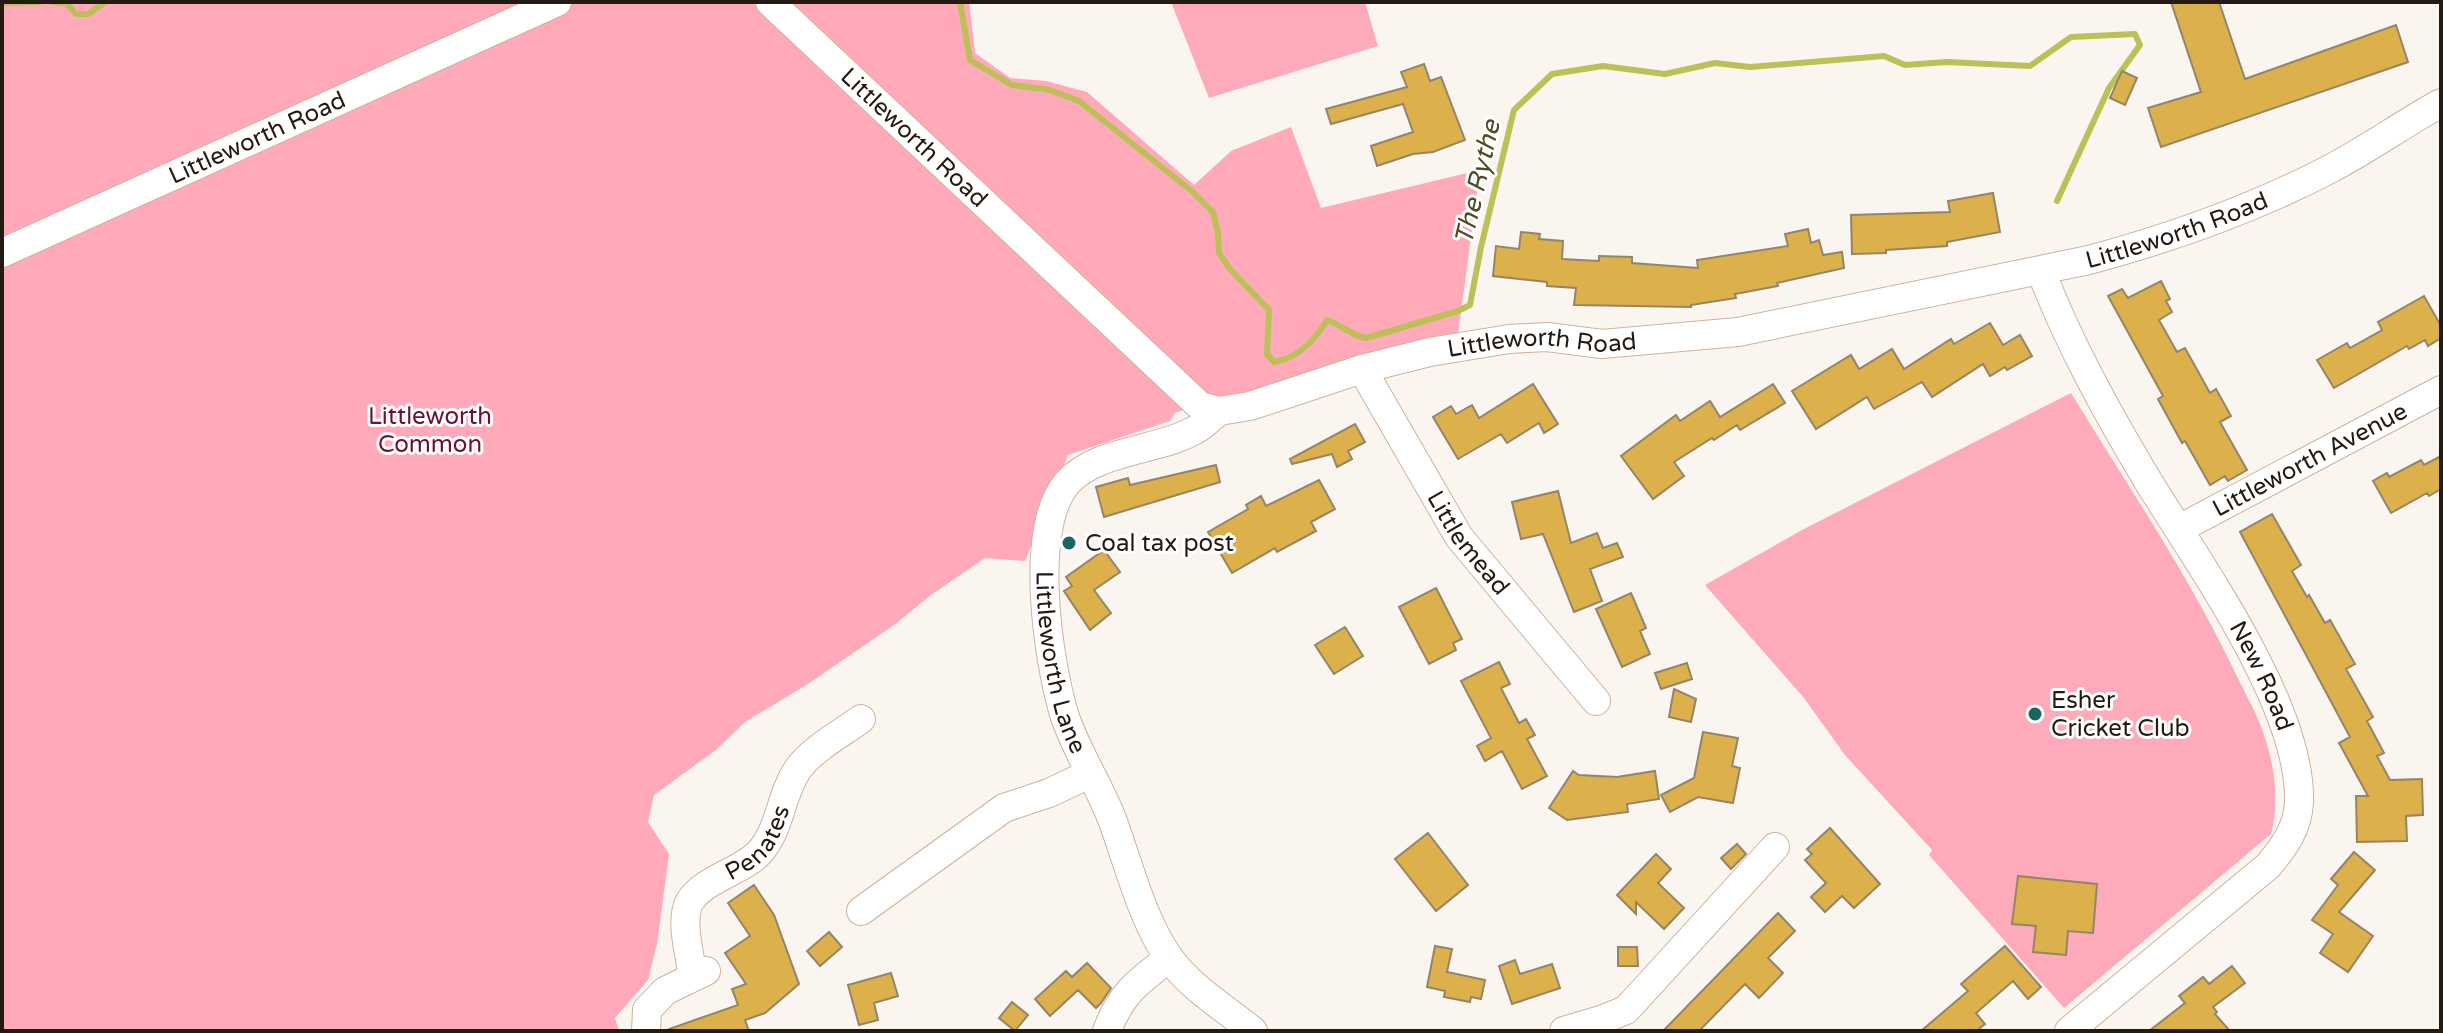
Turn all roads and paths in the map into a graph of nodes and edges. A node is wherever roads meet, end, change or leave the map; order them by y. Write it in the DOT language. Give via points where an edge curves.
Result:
graph roads {
  1 [pos="557,2"];
  2 [pos="770,2"];
  3 [pos="2441,103"];
  4 [pos="2,253"];
  5 [pos="2041,271"];
  6 [pos="1362,369"];
  7 [pos="2441,390"];
  8 [pos="1219,411"];
  9 [pos="2179,529"];
  10 [pos="1596,701"];
  11 [pos="861,719"];
  12 [pos="1089,774"];
  13 [pos="1770,865"];
  14 [pos="861,911"];
  15 [pos="1169,958"];
  16 [pos="646,1031"];
  17 [pos="1107,1031"];
  18 [pos="1253,1031"];
  19 [pos="1564,1031"];
  20 [pos="2069,1031"];
  1 -- 4 [label="street, Littleworth Road"];
  2 -- 8 [label="street, Littleworth Road" via="1200,406"];
  3 -- 5 [label="street, Littleworth Road" via="2331,168 2255,203 2138,247"];
  5 -- 6 [label="street, Littleworth Road" via="1738,332 1602,344 1547,337 1509,339"];
  5 -- 9 [label="street, New Road" via="2083,366"];
  6 -- 8 [label="street, Littleworth Road"];
  6 -- 10 [label="street, Littlemead" via="1459,537"];
  7 -- 9 [label="street, Littleworth Avenue"];
  8 -- 12 [label="street, Littleworth Lane" via="1197,430 1097,463 1069,481 1054,503 1044,575 1049,646 1065,715"];
  9 -- 20 [label="street, New Road" via="2277,707 2298,781 2295,827 2268,866"];
  11 -- 16 [label="street, Penates" via="798,769 771,839 756,856 694,895 686,919 700,974 665,991 647,1010"];
  12 -- 14 [label="street, Littleworth Lane" via="1004,808"];
  12 -- 15 [label="street, Littleworth Lane"];
  13 -- 19 [label="street" via="1626,1010"];
  15 -- 17 [label="street" via="1126,994"];
  15 -- 18 [label="street, Littleworth Lane"];
}
